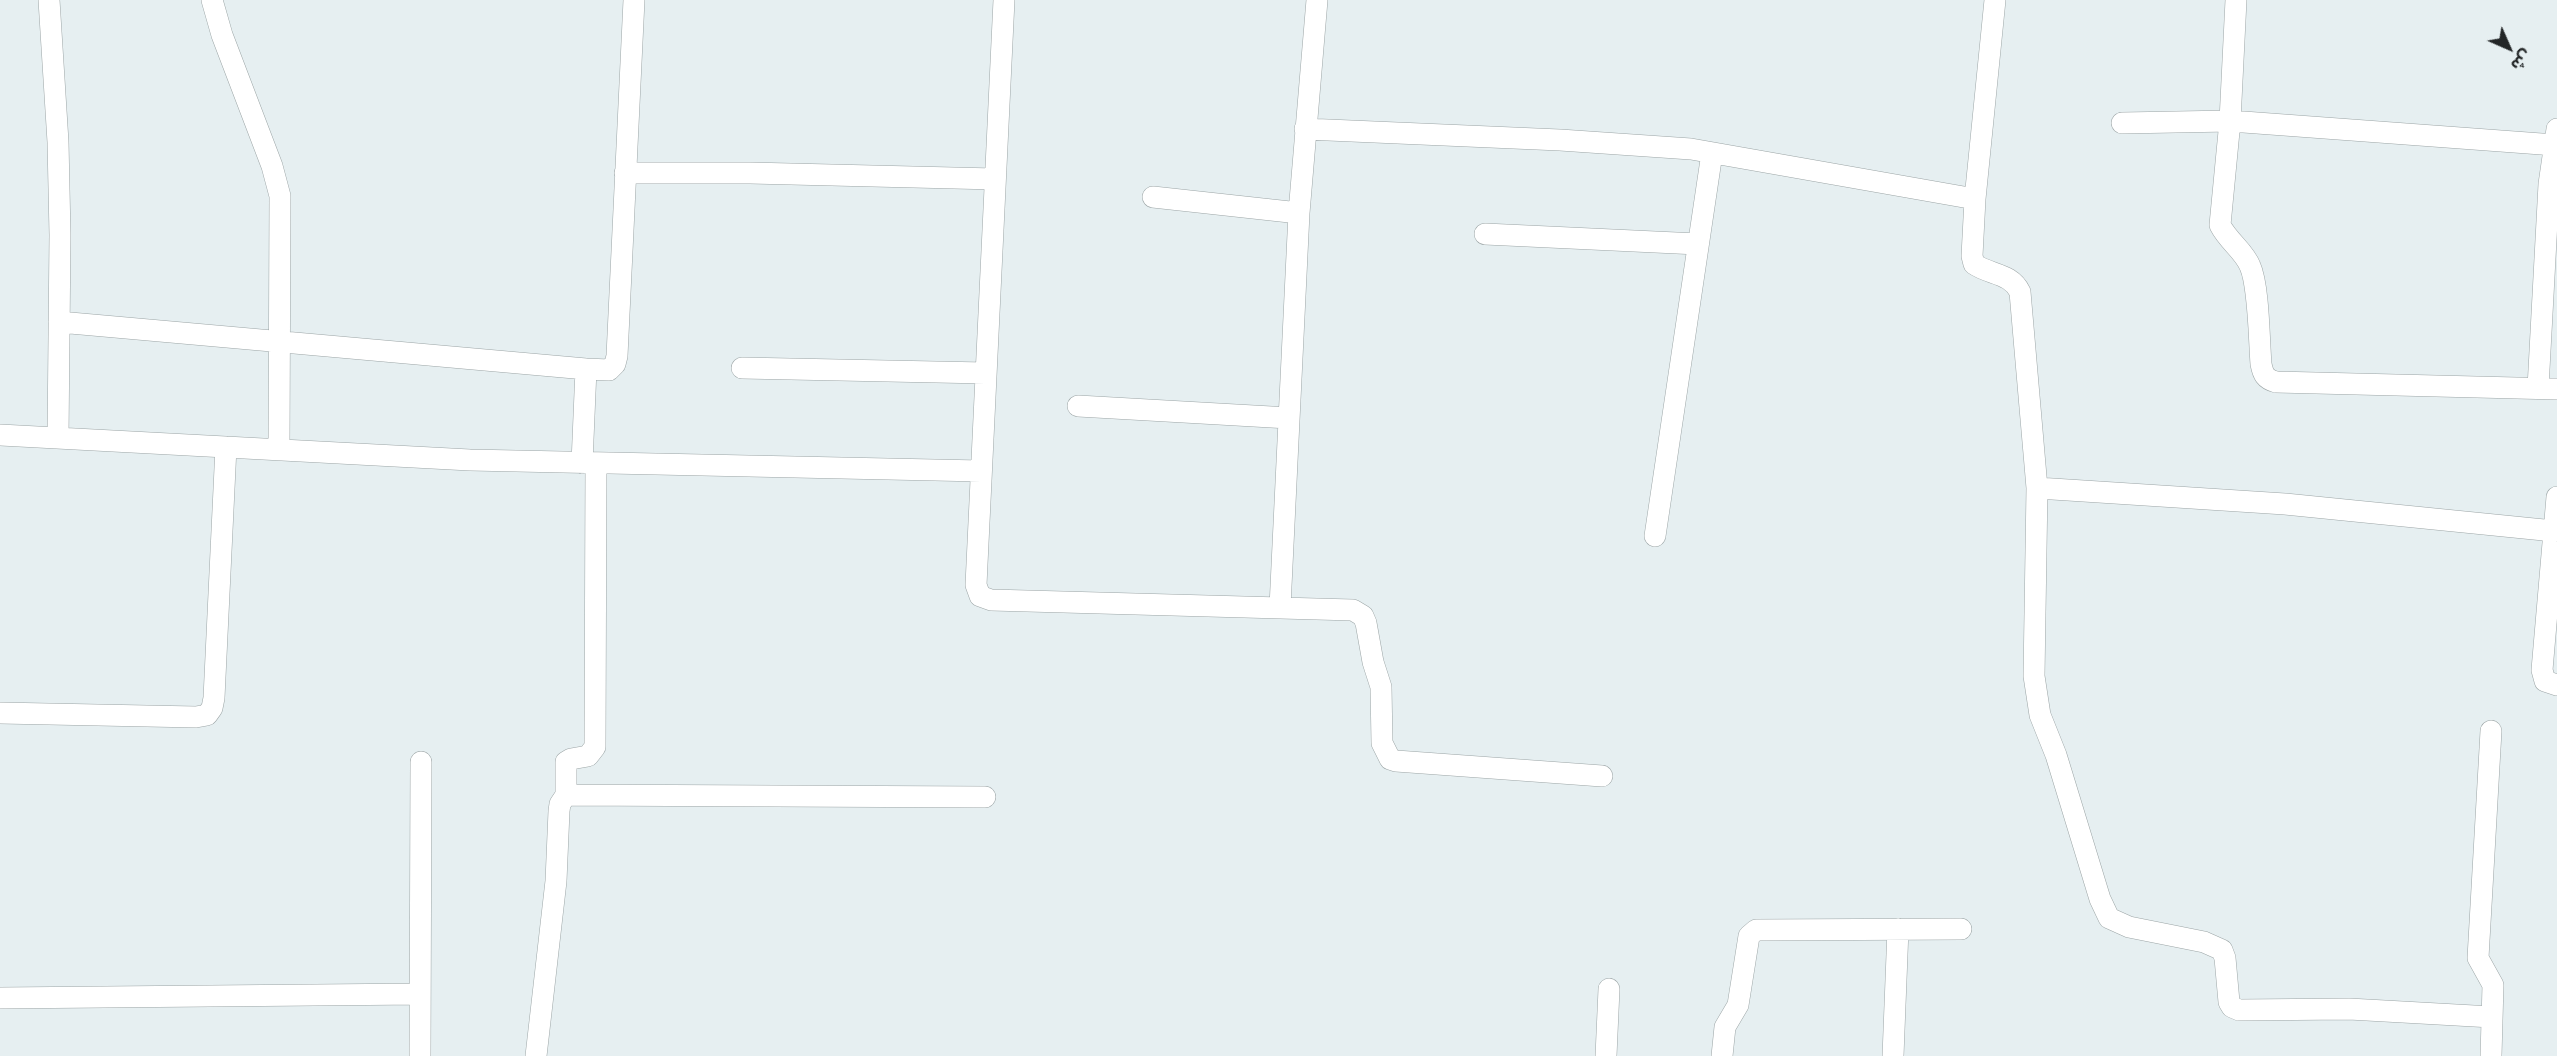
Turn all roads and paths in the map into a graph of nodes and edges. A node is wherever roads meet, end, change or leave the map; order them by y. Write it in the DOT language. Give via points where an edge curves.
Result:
graph roads {
  1 [pos="49,0"];
  2 [pos="212,0"];
  3 [pos="634,0"];
  4 [pos="1004,0"];
  5 [pos="1317,0"];
  6 [pos="1995,0"];
  7 [pos="2236,0"];
  8 [pos="2230,121"];
  9 [pos="2122,123"];
  10 [pos="1305,129"];
  11 [pos="2556,137"];
  12 [pos="1712,153"];
  13 [pos="625,172"];
  14 [pos="2554,176"];
  15 [pos="995,178"];
  16 [pos="1153,197"];
  17 [pos="1975,199"];
  18 [pos="1299,213"];
  19 [pos="1485,234"];
  20 [pos="1698,244"];
  21 [pos="59,322"];
  22 [pos="280,342"];
  23 [pos="742,368"];
  24 [pos="586,369"];
  25 [pos="985,373"];
  26 [pos="2548,388"];
  27 [pos="1078,406"];
  28 [pos="1289,418"];
  29 [pos="0,435"];
  30 [pos="58,438"];
  31 [pos="226,447"];
  32 [pos="279,449"];
  33 [pos="589,463"];
  34 [pos="981,471"];
  35 [pos="2037,488"];
  36 [pos="2556,515"];
  37 [pos="1655,536"];
  38 [pos="2554,579"];
  39 [pos="1280,607"];
  40 [pos="2557,685"];
  41 [pos="0,713"];
  42 [pos="2491,730"];
  43 [pos="421,762"];
  44 [pos="1602,776"];
  45 [pos="566,795"];
  46 [pos="985,797"];
  47 [pos="1898,929"];
  48 [pos="1961,929"];
  49 [pos="1609,989"];
  50 [pos="420,994"];
  51 [pos="0,998"];
  52 [pos="2492,1017"];
  53 [pos="420,1056"];
  54 [pos="536,1056"];
  55 [pos="1606,1056"];
  56 [pos="1722,1056"];
  57 [pos="1893,1056"];
  58 [pos="2491,1056"];
  1 -- 21 [label="street" via="58,142"];
  2 -- 22 [label="street" via="280,196"];
  3 -- 13 [label="street"];
  4 -- 15 [label="street"];
  5 -- 10 [label="street"];
  6 -- 17 [label="street"];
  7 -- 8 [label="street"];
  8 -- 9 [label="street"];
  8 -- 11 [label="street"];
  8 -- 26 [label="street" via="2220,225 2254,276 2260,364 2267,380"];
  10 -- 12 [label="street" via="1571,140 1691,148"];
  10 -- 18 [label="street"];
  11 -- 14 [label="street"];
  12 -- 17 [label="street"];
  12 -- 20 [label="street"];
  13 -- 15 [label="street"];
  13 -- 24 [label="street" via="617,356 609,370"];
  14 -- 26 [label="street"];
  15 -- 25 [label="street"];
  16 -- 18 [label="street"];
  17 -- 35 [label="street" via="1971,244 1974,264 2010,279 2020,292"];
  18 -- 28 [label="street"];
  19 -- 20 [label="street"];
  20 -- 37 [label="street"];
  21 -- 22 [label="street"];
  21 -- 30 [label="street"];
  22 -- 24 [label="street"];
  22 -- 32 [label="street"];
  23 -- 25 [label="street"];
  24 -- 33 [label="street"];
  25 -- 34 [label="street"];
  27 -- 28 [label="street"];
  28 -- 39 [label="street"];
  29 -- 30 [label="street"];
  30 -- 31 [label="street"];
  31 -- 32 [label="street"];
  31 -- 41 [label="street" via="213,708 207,715"];
  32 -- 33 [label="street"];
  33 -- 34 [label="street"];
  33 -- 45 [label="street" via="595,747 588,756 566,762"];
  34 -- 39 [label="street" via="976,585 985,599"];
  35 -- 36 [label="street" via="2284,504"];
  35 -- 52 [label="street" via="2036,698 2109,918 2128,927 2204,942 2222,950 2229,1002 2239,1010 2349,1009"];
  36 -- 38 [label="street"];
  38 -- 40 [label="street" via="2543,676 2545,681"];
  39 -- 44 [label="street" via="1353,610 1363,616 1381,687 1382,743 1390,759"];
  42 -- 52 [label="street" via="2478,958 2493,985"];
  43 -- 50 [label="street"];
  45 -- 46 [label="street"];
  45 -- 54 [label="street" via="559,811 556,881"];
  47 -- 48 [label="street"];
  47 -- 56 [label="street" via="1752,932 1738,1005 1725,1027"];
  47 -- 57 [label="street"];
  49 -- 55 [label="street"];
  50 -- 51 [label="street"];
  50 -- 53 [label="street"];
  52 -- 58 [label="street"];
}
